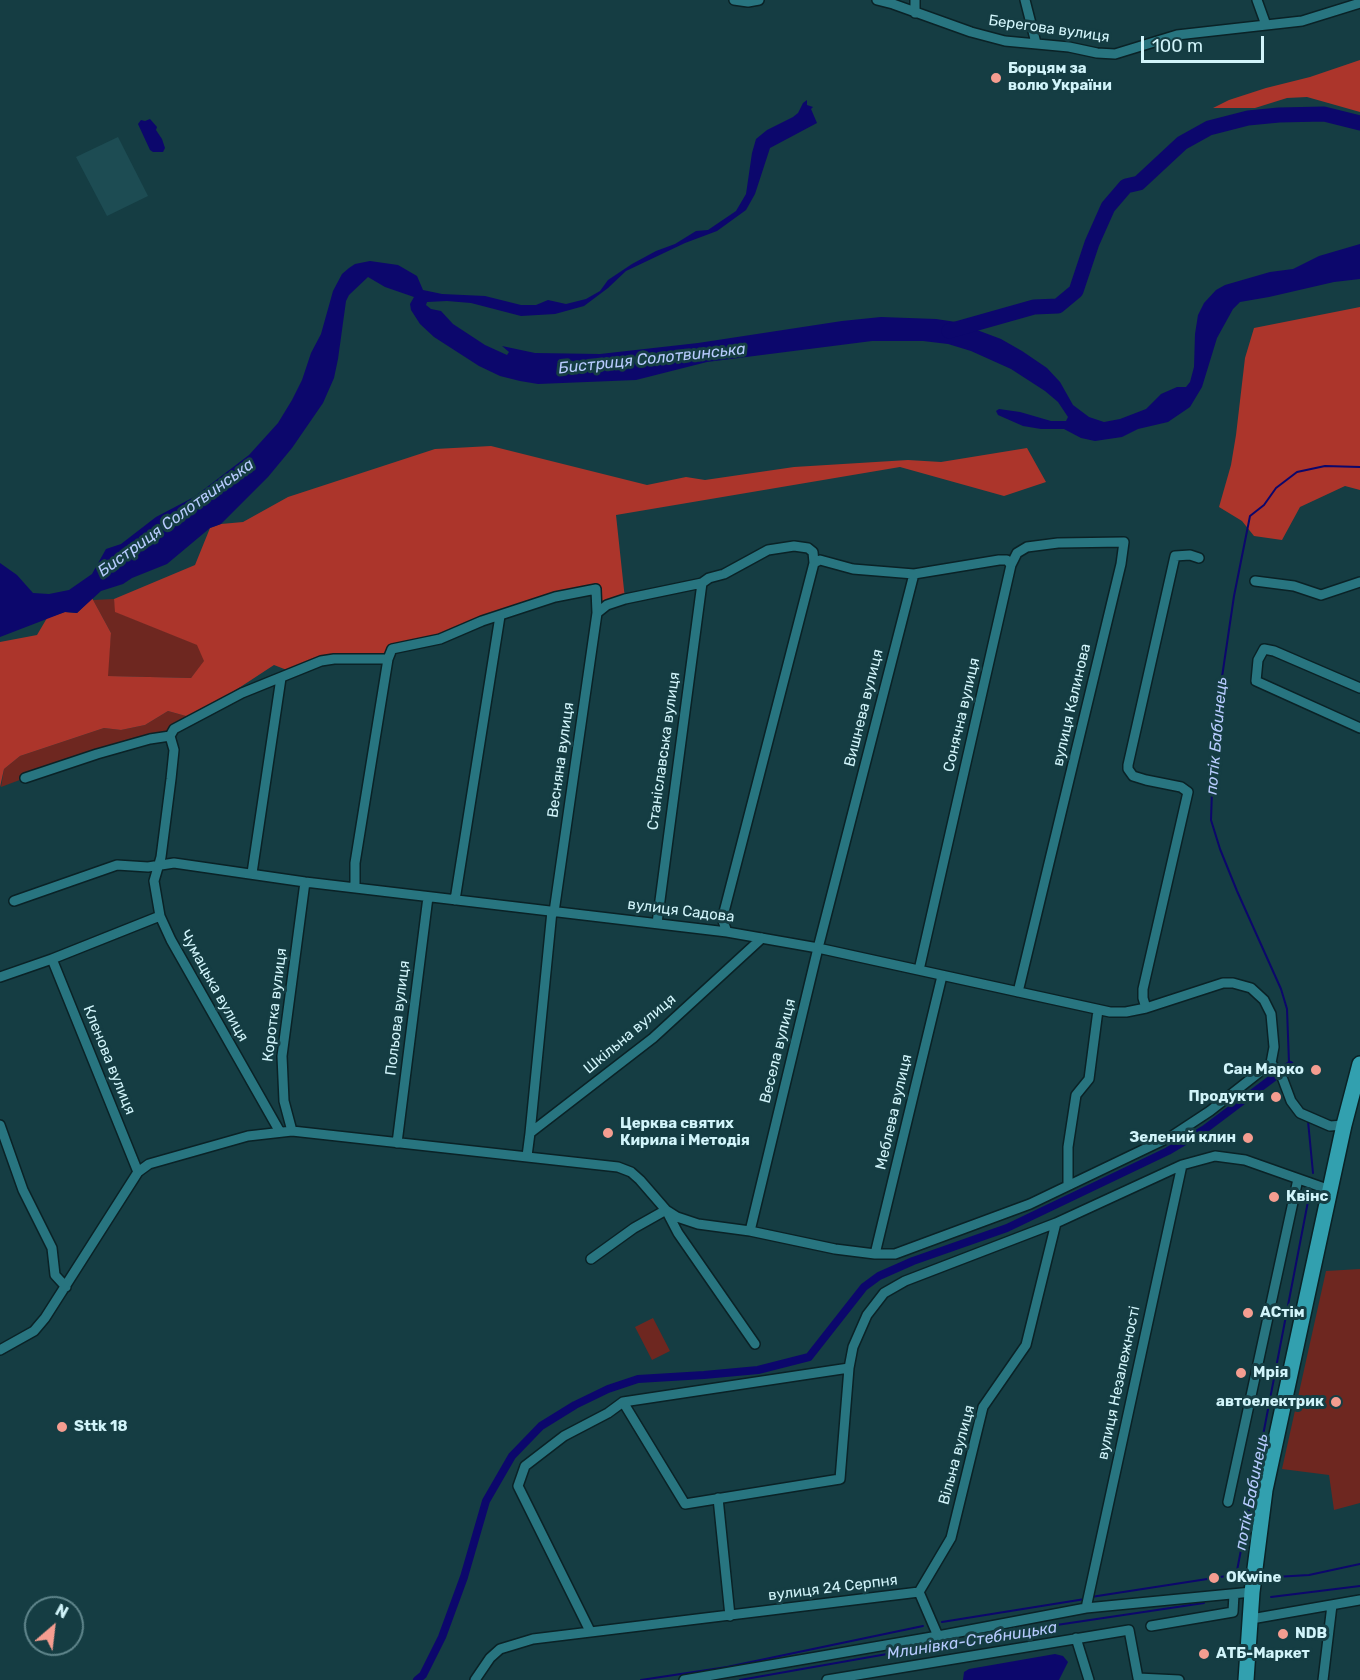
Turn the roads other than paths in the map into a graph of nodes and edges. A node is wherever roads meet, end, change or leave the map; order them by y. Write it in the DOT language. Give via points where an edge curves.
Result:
graph roads {
  1 [pos="734,0"];
  2 [pos="759,0"];
  3 [pos="877,0"];
  4 [pos="915,0"];
  5 [pos="1024,0"];
  6 [pos="1257,0"];
  7 [pos="1360,3"];
  8 [pos="1340,5"];
  9 [pos="915,13"];
  10 [pos="1266,25"];
  11 [pos="1036,43"];
  12 [pos="1199,558"];
  13 [pos="814,562"];
  14 [pos="1011,565"];
  15 [pos="914,574"];
  16 [pos="1255,580"];
  17 [pos="1360,582"];
  18 [pos="702,583"];
  19 [pos="597,613"];
  20 [pos="500,616"];
  21 [pos="388,659"];
  22 [pos="281,678"];
  23 [pos="1360,688"];
  24 [pos="1360,728"];
  25 [pos="170,736"];
  26 [pos="24,778"];
  27 [pos="158,866"];
  28 [pos="252,873"];
  29 [pos="305,882"];
  30 [pos="355,887"];
  31 [pos="428,897"];
  32 [pos="455,900"];
  33 [pos="14,901"];
  34 [pos="553,912"];
  35 [pos="160,916"];
  36 [pos="657,923"];
  37 [pos="727,932"];
  38 [pos="762,938"];
  39 [pos="819,948"];
  40 [pos="52,959"];
  41 [pos="919,970"];
  42 [pos="942,976"];
  43 [pos="0,977"];
  44 [pos="1018,992"];
  45 [pos="1146,1008"];
  46 [pos="1098,1010"];
  47 [pos="1360,1064"];
  48 [pos="1273,1066"];
  49 [pos="0,1125"];
  50 [pos="1344,1125"];
  51 [pos="292,1131"];
  52 [pos="280,1132"];
  53 [pos="530,1133"];
  54 [pos="397,1143"];
  55 [pos="527,1156"];
  56 [pos="1182,1165"];
  57 [pos="138,1172"];
  58 [pos="1298,1179"];
  59 [pos="1068,1184"];
  60 [pos="1330,1190"];
  61 [pos="666,1210"];
  62 [pos="1056,1223"];
  63 [pos="750,1231"];
  64 [pos="875,1254"];
  65 [pos="591,1259"];
  66 [pos="66,1287"];
  67 [pos="755,1344"];
  68 [pos="0,1350"];
  69 [pos="849,1368"];
  70 [pos="623,1402"];
  71 [pos="718,1498"];
  72 [pos="1228,1502"];
  73 [pos="919,1592"];
  74 [pos="1252,1592"];
  75 [pos="1234,1594"];
  76 [pos="1360,1600"];
  77 [pos="1332,1605"];
  78 [pos="1086,1608"];
  79 [pos="730,1616"];
  80 [pos="1257,1618"];
  81 [pos="1151,1626"];
  82 [pos="590,1631"];
  83 [pos="938,1636"];
  84 [pos="1076,1638"];
  85 [pos="475,1680"];
  86 [pos="684,1680"];
  87 [pos="827,1680"];
  88 [pos="1089,1680"];
  89 [pos="1179,1680"];
  90 [pos="1246,1680"];
  91 [pos="1323,1680"];
  1 -- 2 [label="street"];
  3 -- 9 [label="street, Берегова вулиця"];
  4 -- 9 [label="street"];
  5 -- 11 [label="street"];
  6 -- 10 [label="street"];
  7 -- 8 [label="street, Берегова вулиця"];
  8 -- 10 [label="street, Берегова вулиця" via="1302,21"];
  9 -- 11 [label="street, Берегова вулиця" via="971,32"];
  10 -- 11 [label="street, Берегова вулиця" via="1177,35 1115,54"];
  12 -- 45 [label="street" via="1175,556 1128,765 1133,776 1188,792 1143,989"];
  13 -- 15 [label="street"];
  13 -- 18 [label="street" via="813,552 807,548 768,550"];
  13 -- 37 [label="street" via="724,912"];
  14 -- 15 [label="street" via="1008,560 999,560"];
  14 -- 41 [label="street, Сонячна вулиця"];
  14 -- 44 [label="street, вулиця Калинова" via="1027,547 1124,542"];
  15 -- 39 [label="street, Вишнева вулиця"];
  16 -- 17 [label="street" via="1321,595"];
  18 -- 19 [label="street" via="625,599"];
  18 -- 36 [label="street, Станіславська вулиця"];
  19 -- 20 [label="street" via="596,589 555,597"];
  19 -- 34 [label="street, Весняна вулиця"];
  20 -- 21 [label="street" via="440,639 392,649"];
  20 -- 32 [label="street"];
  21 -- 22 [label="street" via="334,659"];
  21 -- 30 [label="street" via="355,863"];
  22 -- 25 [label="street" via="193,718 174,729"];
  22 -- 28 [label="street"];
  23 -- 24 [label="street" via="1274,651 1264,649 1258,660 1256,681"];
  25 -- 26 [label="street"];
  25 -- 27 [label="street, Чумацька вулиця" via="174,750"];
  27 -- 28 [label="street, вулиця Садова" via="174,863"];
  27 -- 33 [label="street, вулиця Садова" via="117,865"];
  27 -- 35 [label="street, Чумацька вулиця" via="154,881"];
  28 -- 29 [label="street, вулиця Садова"];
  29 -- 30 [label="street, вулиця Садова"];
  29 -- 51 [label="street, Коротка вулиця" via="282,1056 284,1101"];
  30 -- 31 [label="street, вулиця Садова"];
  31 -- 32 [label="street, вулиця Садова"];
  31 -- 54 [label="street, Польова вулиця"];
  32 -- 34 [label="street, вулиця Садова"];
  34 -- 36 [label="street, вулиця Садова"];
  34 -- 53 [label="street, Весняна вулиця"];
  35 -- 40 [label="street"];
  35 -- 52 [label="street, Чумацька вулиця"];
  36 -- 37 [label="street, вулиця Садова"];
  37 -- 38 [label="street, вулиця Садова"];
  38 -- 39 [label="street, вулиця Садова"];
  38 -- 53 [label="street, Шкільна вулиця" via="653,1038"];
  39 -- 41 [label="street, вулиця Садова"];
  39 -- 63 [label="street, Весела вулиця"];
  40 -- 43 [label="street"];
  40 -- 57 [label="street, Кленова вулиця"];
  41 -- 42 [label="street, вулиця Садова"];
  42 -- 44 [label="street, вулиця Садова"];
  42 -- 64 [label="street, Меблева вулиця"];
  44 -- 46 [label="street, вулиця Садова"];
  45 -- 46 [label="street, вулиця Садова" via="1126,1012"];
  45 -- 48 [label="street, вулиця Садова" via="1223,983 1251,988 1272,1014"];
  46 -- 59 [label="street" via="1089,1079 1076,1095 1068,1147"];
  47 -- 50 [label="main road"];
  48 -- 50 [label="street" via="1300,1113 1330,1126"];
  48 -- 59 [label="street" via="1172,1136"];
  49 -- 66 [label="street" via="23,1190 52,1248 55,1275"];
  50 -- 60 [label="main road"];
  51 -- 52 [label="street"];
  51 -- 54 [label="street"];
  52 -- 57 [label="street" via="248,1136 149,1164"];
  53 -- 55 [label="street"];
  54 -- 55 [label="street"];
  55 -- 61 [label="street" via="631,1172"];
  56 -- 58 [label="street" via="1215,1156 1245,1160"];
  56 -- 62 [label="street"];
  56 -- 78 [label="street, вулиця Незалежності"];
  57 -- 66 [label="street"];
  58 -- 60 [label="street"];
  58 -- 72 [label="street"];
  59 -- 64 [label="street" via="980,1224 895,1254"];
  60 -- 74 [label="main road" via="1265,1490"];
  61 -- 63 [label="street" via="698,1224"];
  61 -- 65 [label="street"];
  61 -- 67 [label="street"];
  62 -- 69 [label="street" via="905,1281 884,1293 867,1314"];
  62 -- 73 [label="street, Вільна вулиця" via="1026,1345 983,1407 951,1538"];
  63 -- 64 [label="street"];
  66 -- 68 [label="street" via="34,1331"];
  69 -- 70 [label="street"];
  69 -- 71 [label="street" via="840,1479"];
  70 -- 71 [label="street" via="685,1504"];
  70 -- 82 [label="street" via="564,1436 525,1466 518,1486"];
  71 -- 79 [label="street"];
  73 -- 79 [label="street, вулиця 24 Серпня"];
  73 -- 83 [label="street, вулиця 24 Серпня"];
  74 -- 75 [label="street"];
  74 -- 90 [label="main road"];
  75 -- 78 [label="street"];
  75 -- 81 [label="street" via="1233,1612"];
  76 -- 77 [label="street"];
  77 -- 80 [label="street"];
  77 -- 91 [label="street"];
  78 -- 83 [label="street"];
  79 -- 82 [label="street, вулиця 24 Серпня"];
  82 -- 85 [label="street, вулиця 24 Серпня" via="533,1639 500,1649"];
  83 -- 86 [label="street"];
  84 -- 87 [label="street"];
  84 -- 88 [label="street"];
  84 -- 89 [label="street" via="1130,1630 1138,1678"];
}
